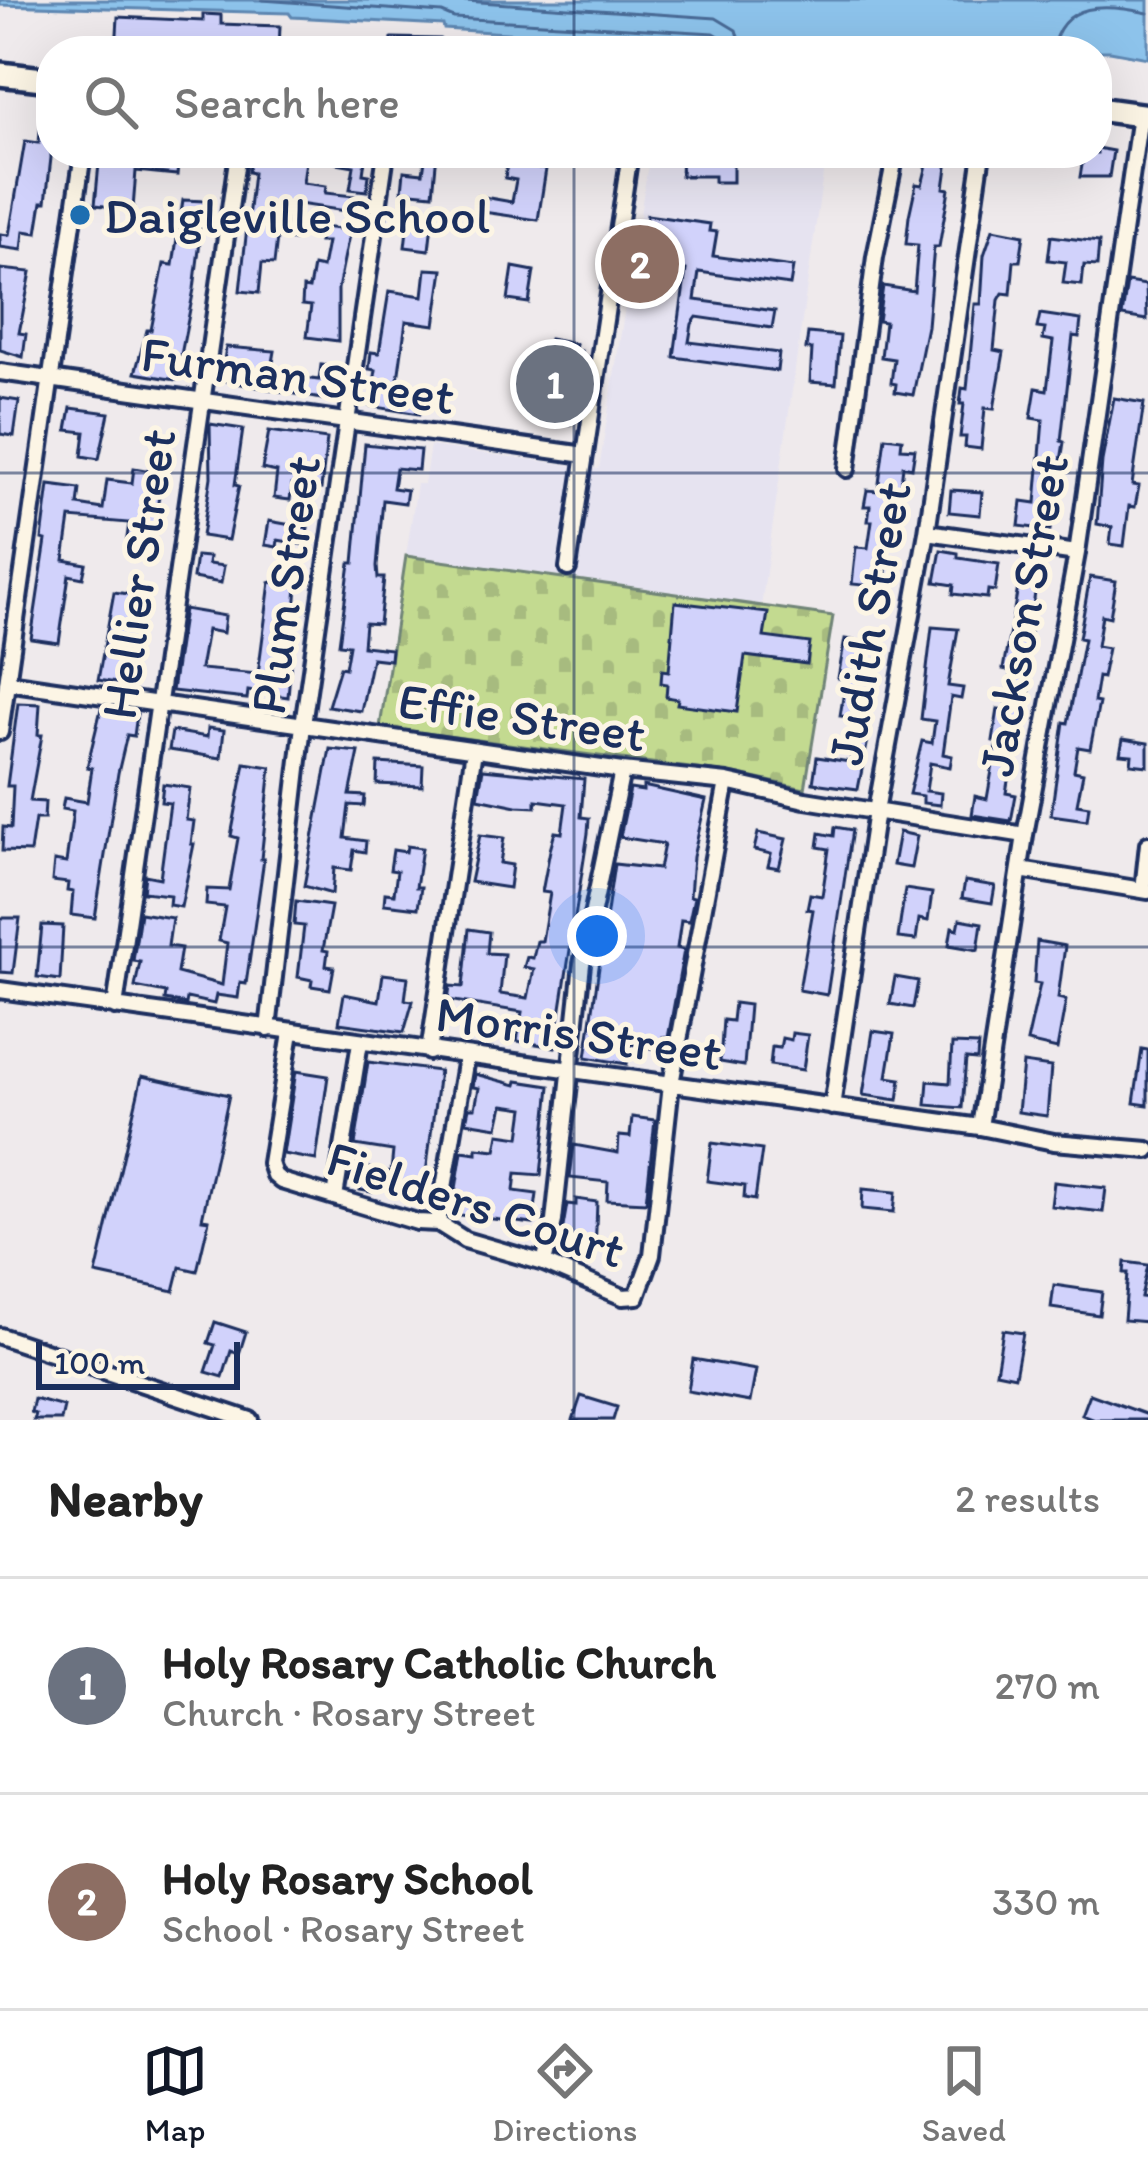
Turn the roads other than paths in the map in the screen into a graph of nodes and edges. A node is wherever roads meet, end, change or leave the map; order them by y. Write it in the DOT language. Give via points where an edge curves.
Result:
graph roads {
  1 [pos="0,74"];
  2 [pos="36,78"];
  3 [pos="1112,111"];
  4 [pos="1144,115"];
  5 [pos="81,168"];
  6 [pos="236,168"];
  7 [pos="384,168"];
  8 [pos="628,168"];
  9 [pos="893,168"];
  10 [pos="980,168"];
  11 [pos="0,372"];
  12 [pos="52,379"];
  13 [pos="203,401"];
  14 [pos="349,421"];
  15 [pos="585,455"];
  16 [pos="847,469"];
  17 [pos="927,532"];
  18 [pos="1077,553"];
  19 [pos="568,568"];
  20 [pos="7,682"];
  21 [pos="159,704"];
  22 [pos="303,725"];
  23 [pos="0,732"];
  24 [pos="474,750"];
  25 [pos="622,772"];
  26 [pos="727,782"];
  27 [pos="876,811"];
  28 [pos="1024,835"];
  29 [pos="1148,844"];
  30 [pos="1020,870"];
  31 [pos="1145,890"];
  32 [pos="0,990"];
  33 [pos="115,1007"];
  34 [pos="268,1029"];
  35 [pos="292,1032"];
  36 [pos="360,1042"];
  37 [pos="428,1052"];
  38 [pos="466,1058"];
  39 [pos="569,1070"];
  40 [pos="670,1084"];
  41 [pos="832,1107"];
  42 [pos="980,1127"];
  43 [pos="1148,1150"];
  44 [pos="335,1197"];
  45 [pos="438,1223"];
  46 [pos="544,1263"];
  47 [pos="0,1336"];
  48 [pos="247,1420"];
  1 -- 2 [label="main road"];
  3 -- 4 [label="main road"];
  4 -- 18 [label="street, Jackson Street"];
  5 -- 12 [label="street"];
  6 -- 13 [label="street, Hellier Street"];
  7 -- 14 [label="street, Plum Street"];
  8 -- 15 [label="street"];
  9 -- 16 [label="street"];
  10 -- 17 [label="street, Judith Street"];
  11 -- 12 [label="street, Furman Street"];
  12 -- 13 [label="street, Furman Street"];
  12 -- 20 [label="street"];
  13 -- 14 [label="street, Furman Street"];
  13 -- 21 [label="street, Hellier Street"];
  14 -- 15 [label="street, Furman Street"];
  14 -- 22 [label="street, Plum Street"];
  15 -- 19 [label="street"];
  17 -- 18 [label="street"];
  17 -- 27 [label="street, Judith Street"];
  18 -- 28 [label="street, Jackson Street"];
  20 -- 21 [label="street, Effie Street"];
  20 -- 23 [label="street"];
  21 -- 22 [label="street, Effie Street"];
  21 -- 33 [label="street, Hellier Street"];
  22 -- 24 [label="street, Effie Street"];
  22 -- 34 [label="street, Plum Street"];
  24 -- 25 [label="street, Effie Street"];
  24 -- 37 [label="street"];
  25 -- 26 [label="street, Effie Street"];
  25 -- 39 [label="street"];
  26 -- 27 [label="street, Effie Street"];
  26 -- 40 [label="street, Fielders Court"];
  27 -- 28 [label="street, Effie Street"];
  27 -- 41 [label="street, Judith Street"];
  28 -- 30 [label="street, Jackson Street"];
  29 -- 31 [label="street"];
  30 -- 31 [label="street"];
  30 -- 42 [label="street, Jackson Street"];
  32 -- 33 [label="street, Morris Street"];
  33 -- 34 [label="street, Morris Street"];
  34 -- 35 [label="street, Morris Street"];
  35 -- 36 [label="street, Morris Street"];
  35 -- 44 [label="street, Fielders Court" via="270,1163 281,1181"];
  36 -- 37 [label="street, Morris Street"];
  36 -- 44 [label="street"];
  37 -- 38 [label="street, Morris Street"];
  38 -- 39 [label="street, Morris Street"];
  38 -- 45 [label="street"];
  39 -- 40 [label="street, Morris Street"];
  39 -- 46 [label="street"];
  40 -- 41 [label="street, Morris Street"];
  40 -- 46 [label="street, Fielders Court" via="652,1255 637,1297"];
  41 -- 42 [label="street, Morris Street"];
  42 -- 43 [label="street, Morris Street"];
  44 -- 45 [label="street, Fielders Court"];
  45 -- 46 [label="street, Fielders Court" via="466,1240"];
  47 -- 48 [label="street"];
}
